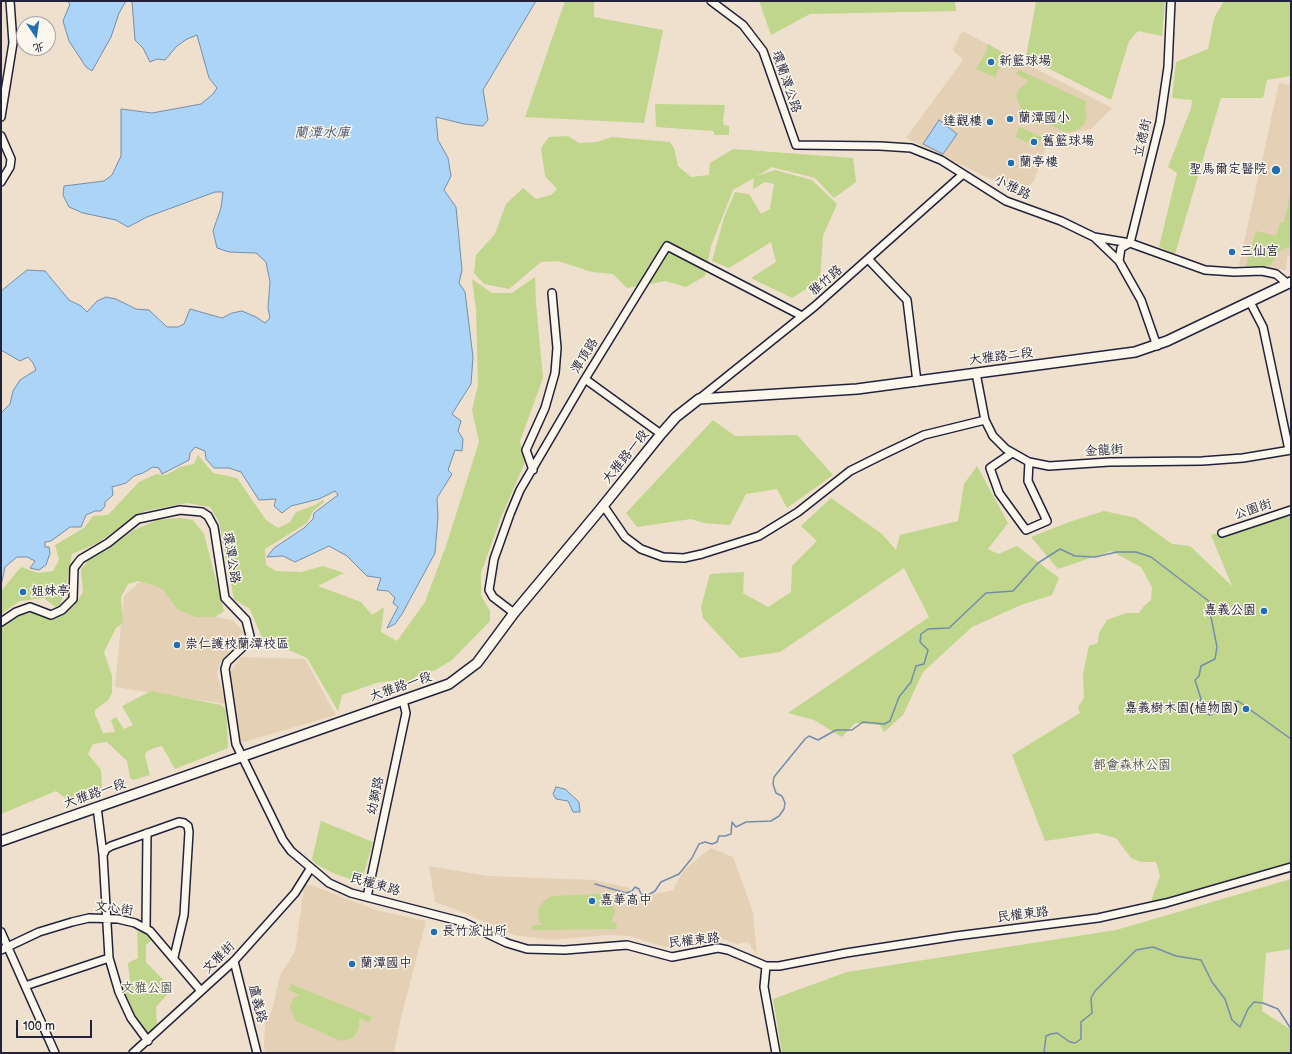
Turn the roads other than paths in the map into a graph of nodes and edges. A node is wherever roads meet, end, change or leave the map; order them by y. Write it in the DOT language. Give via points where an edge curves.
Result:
graph roads {
  1 [pos="10,1"];
  2 [pos="711,1"];
  3 [pos="1171,1"];
  4 [pos="1,117"];
  5 [pos="1,136"];
  6 [pos="796,145"];
  7 [pos="962,175"];
  8 [pos="1,182"];
  9 [pos="1094,237"];
  10 [pos="1130,243"];
  11 [pos="869,260"];
  12 [pos="1119,261"];
  13 [pos="1289,283"];
  14 [pos="552,293"];
  15 [pos="1250,302"];
  16 [pos="802,316"];
  17 [pos="1158,346"];
  18 [pos="976,373"];
  19 [pos="585,379"];
  20 [pos="917,382"];
  21 [pos="699,399"];
  22 [pos="985,420"];
  23 [pos="661,434"];
  24 [pos="1290,450"];
  25 [pos="1012,453"];
  26 [pos="1029,462"];
  27 [pos="532,470"];
  28 [pos="603,505"];
  29 [pos="1291,510"];
  30 [pos="1222,533"];
  31 [pos="514,612"];
  32 [pos="1,622"];
  33 [pos="403,700"];
  34 [pos="242,756"];
  35 [pos="97,807"];
  36 [pos="147,833"];
  37 [pos="1,841"];
  38 [pos="103,855"];
  39 [pos="1291,867"];
  40 [pos="310,869"];
  41 [pos="367,897"];
  42 [pos="106,918"];
  43 [pos="146,928"];
  44 [pos="1,932"];
  45 [pos="5,948"];
  46 [pos="174,957"];
  47 [pos="109,958"];
  48 [pos="234,961"];
  49 [pos="766,966"];
  50 [pos="25,986"];
  51 [pos="201,991"];
  52 [pos="148,1041"];
  53 [pos="55,1053"];
  54 [pos="133,1053"];
  55 [pos="257,1053"];
  56 [pos="776,1053"];
  1 -- 4 [label="street" via="13,43"];
  2 -- 6 [label="street, 環蘭潭公路" via="743,25 763,51"];
  3 -- 10 [label="street, 立德街" via="1168,67 1160,122"];
  5 -- 8 [label="street" via="11,159 10,167"];
  6 -- 7 [label="street, 小雅路" via="910,148 941,160"];
  7 -- 9 [label="street, 小雅路" via="1006,201"];
  7 -- 11 [label="street, 雅竹路"];
  9 -- 10 [label="street"];
  9 -- 12 [label="street, 小雅路"];
  10 -- 12 [label="street" via="1121,248"];
  10 -- 13 [label="street" via="1204,270 1262,271 1276,274"];
  11 -- 16 [label="street, 雅竹路"];
  11 -- 20 [label="street" via="907,300"];
  12 -- 17 [label="street, 小雅路" via="1141,300"];
  13 -- 15 [label="main road, 大雅路二段"];
  14 -- 27 [label="street" via="557,348 555,373 545,408 526,450"];
  15 -- 17 [label="main road, 大雅路二段"];
  15 -- 24 [label="street" via="1263,327"];
  16 -- 19 [label="street, 潭頂路" via="667,246"];
  16 -- 21 [label="street, 雅竹路"];
  17 -- 18 [label="main road, 大雅路二段" via="1100,358"];
  18 -- 20 [label="main road, 大雅路二段"];
  18 -- 22 [label="street, 金龍街"];
  19 -- 23 [label="street"];
  19 -- 27 [label="street, 潭頂路"];
  20 -- 21 [label="main road, 大雅路二段" via="816,393"];
  21 -- 23 [label="main road, 大雅路一段" via="676,417"];
  22 -- 25 [label="street, 金龍街" via="993,436"];
  22 -- 28 [label="street" via="937,431 887,453 850,471 798,512 759,536 702,554 684,558 663,557 641,549 625,538"];
  23 -- 28 [label="main road, 大雅路一段"];
  24 -- 26 [label="street, 金龍街" via="1202,461 1109,462 1049,466"];
  25 -- 26 [label="street, 金龍街"];
  25 -- 26 [label="street" via="990,468 999,493 1026,530 1047,521 1028,481"];
  27 -- 31 [label="street, 潭頂路" via="510,514 494,559 488,590 493,597"];
  28 -- 31 [label="main road, 大雅路一段"];
  29 -- 30 [label="street, 公園街"];
  31 -- 33 [label="main road, 大雅路一段" via="477,663 449,684"];
  32 -- 34 [label="street, 環潭公路" via="30,607 51,615 62,610 73,598 74,568 81,559 108,543 138,519 180,510 202,512 208,516 214,527 225,598 246,620 250,636 248,642 227,662 225,669 236,744"];
  33 -- 34 [label="main road, 大雅路一段"];
  33 -- 41 [label="street, 幼獅路" via="406,713"];
  34 -- 35 [label="main road, 大雅路一段"];
  34 -- 40 [label="street, 民權東路" via="283,840"];
  35 -- 37 [label="main road, 大雅路一段"];
  35 -- 38 [label="street"];
  36 -- 38 [label="street" via="111,846"];
  36 -- 43 [label="street"];
  36 -- 46 [label="street" via="179,822 188,826 184,915"];
  38 -- 42 [label="street"];
  39 -- 49 [label="street, 民權東路" via="1160,905 1098,918 956,936 779,966"];
  40 -- 41 [label="street, 民權東路" via="328,883"];
  40 -- 48 [label="street, 文雅街" via="295,893"];
  41 -- 49 [label="street, 民權東路" via="463,922 507,943 527,949 565,950 627,945 672,957 718,948"];
  42 -- 43 [label="street, 文心街" via="135,923"];
  42 -- 45 [label="street, 文心街" via="72,922 39,932"];
  42 -- 47 [label="street"];
  43 -- 46 [label="street, 文心街"];
  44 -- 45 [label="street"];
  45 -- 50 [label="street"];
  46 -- 51 [label="street, 文心街"];
  47 -- 50 [label="street"];
  47 -- 52 [label="street" via="119,992 131,1018"];
  48 -- 51 [label="street, 文雅街"];
  48 -- 55 [label="street, 盧義路"];
  49 -- 56 [label="street" via="764,987"];
  50 -- 53 [label="street"];
  51 -- 52 [label="street, 文雅街"];
  52 -- 54 [label="street, 文雅街"];
}
